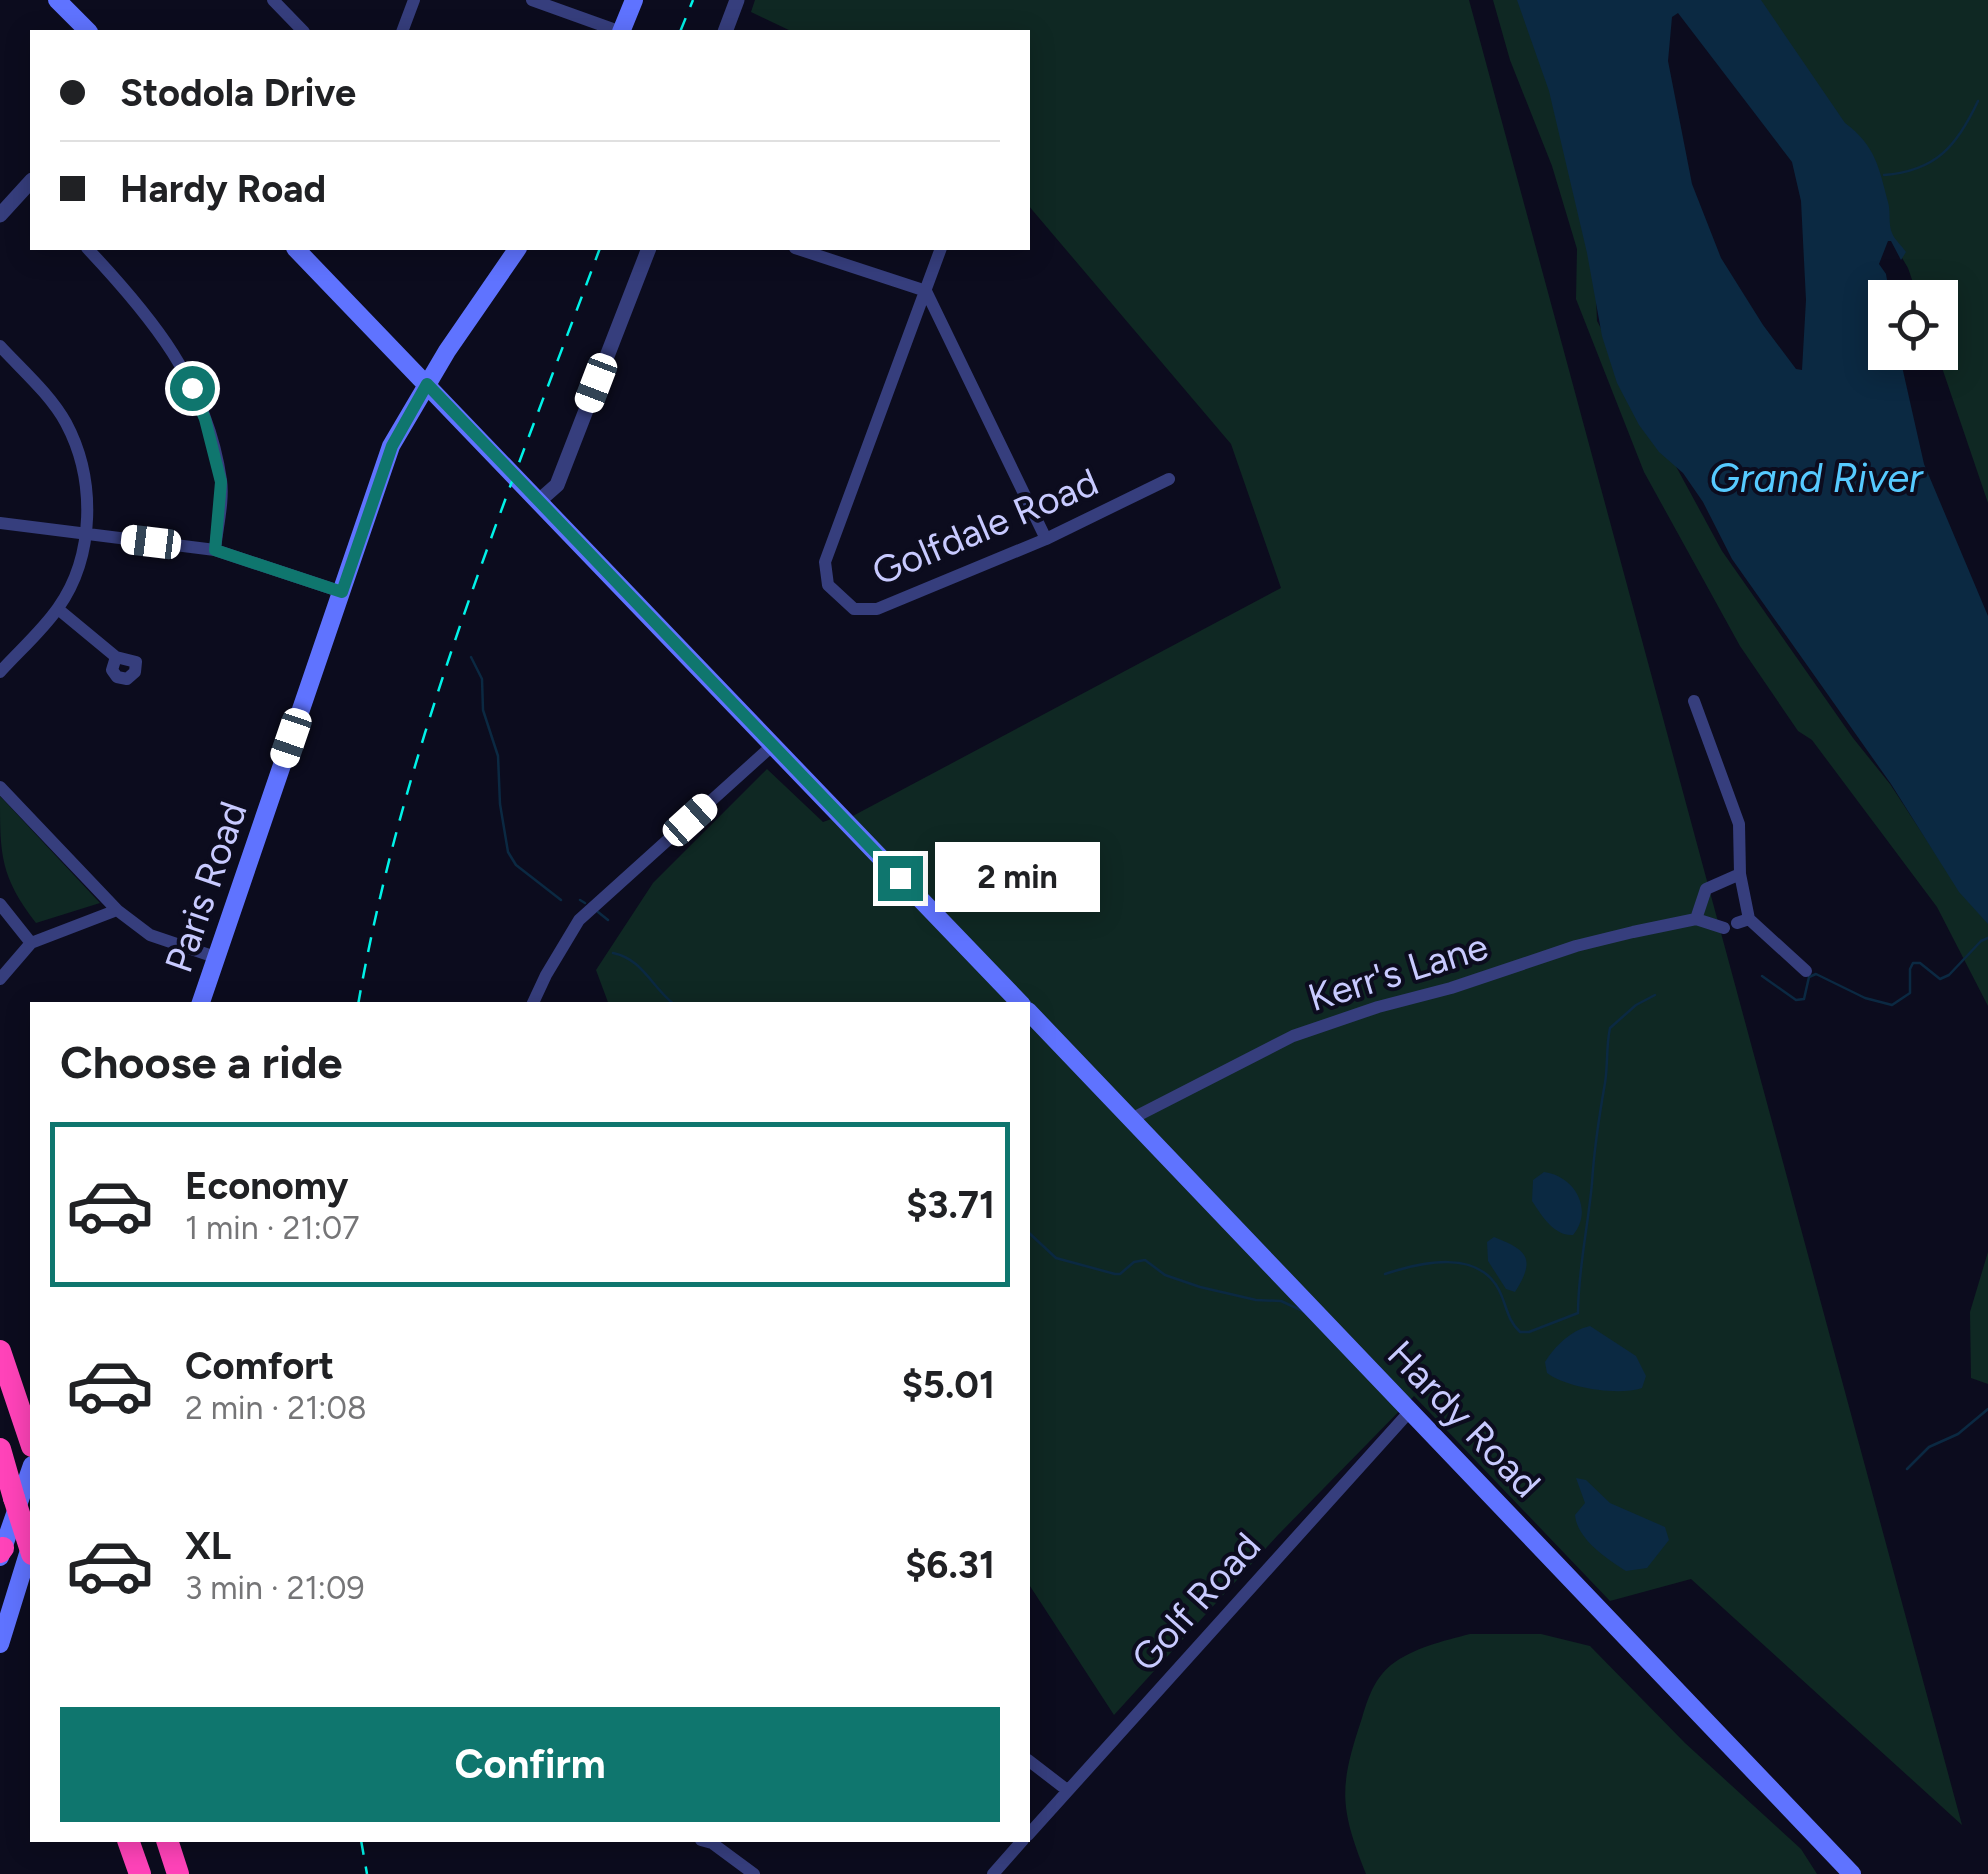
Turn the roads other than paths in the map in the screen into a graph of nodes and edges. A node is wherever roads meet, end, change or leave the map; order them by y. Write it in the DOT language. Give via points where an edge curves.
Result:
graph roads {
  1 [pos="57,0"];
  2 [pos="274,0"];
  3 [pos="414,0"];
  4 [pos="532,0"];
  5 [pos="634,0"];
  6 [pos="737,0"];
  7 [pos="87,30"];
  8 [pos="302,30"];
  9 [pos="403,30"];
  10 [pos="615,30"];
  11 [pos="622,30"];
  12 [pos="727,30"];
  13 [pos="30,186"];
  14 [pos="0,215"];
  15 [pos="88,250"];
  16 [pos="299,250"];
  17 [pos="517,250"];
  18 [pos="648,250"];
  19 [pos="801,250"];
  20 [pos="940,250"];
  21 [pos="926,291"];
  22 [pos="0,346"];
  23 [pos="427,384"];
  24 [pos="1169,479"];
  25 [pos="540,500"];
  26 [pos="0,522"];
  27 [pos="87,534"];
  28 [pos="1046,539"];
  29 [pos="215,550"];
  30 [pos="342,592"];
  31 [pos="58,608"];
  32 [pos="116,657"];
  33 [pos="0,672"];
  34 [pos="1694,701"];
  35 [pos="772,745"];
  36 [pos="0,787"];
  37 [pos="1740,874"];
  38 [pos="0,904"];
  39 [pos="117,910"];
  40 [pos="1696,919"];
  41 [pos="1736,923"];
  42 [pos="31,943"];
  43 [pos="215,957"];
  44 [pos="1806,971"];
  45 [pos="0,979"];
  46 [pos="201,1002"];
  47 [pos="533,1002"];
  48 [pos="1019,1002"];
  49 [pos="1030,1012"];
  50 [pos="1131,1119"];
  51 [pos="0,1351"];
  52 [pos="1411,1410"];
  53 [pos="30,1440"];
  54 [pos="1,1461"];
  55 [pos="30,1471"];
  56 [pos="30,1546"];
  57 [pos="30,1548"];
  58 [pos="1,1552"];
  59 [pos="0,1644"];
  60 [pos="1030,1762"];
  61 [pos="1067,1790"];
  62 [pos="1030,1831"];
  63 [pos="129,1842"];
  64 [pos="168,1842"];
  65 [pos="184,1842"];
  66 [pos="708,1842"];
  67 [pos="1021,1842"];
  68 [pos="140,1874"];
  69 [pos="178,1874"];
  70 [pos="192,1874"];
  71 [pos="754,1874"];
  72 [pos="993,1874"];
  73 [pos="1852,1874"];
  1 -- 7 [label="main road"];
  2 -- 8 [label="street"];
  3 -- 9 [label="street"];
  4 -- 10 [label="street"];
  5 -- 11 [label="main road"];
  6 -- 12 [label="street"];
  13 -- 14 [label="street"];
  15 -- 29 [label="street" via="142,306 178,358 205,419 221,482"];
  16 -- 23 [label="main road"];
  17 -- 23 [label="main road, Paris Road"];
  18 -- 25 [label="street" via="558,484"];
  19 -- 21 [label="street"];
  20 -- 21 [label="street, Golfdale Road"];
  21 -- 28 [label="street"];
  21 -- 28 [label="street, Golfdale Road" via="825,562 828,585 854,609 877,608"];
  22 -- 27 [label="street" via="65,421 84,467"];
  23 -- 25 [label="main road"];
  23 -- 30 [label="main road, Paris Road" via="392,446"];
  24 -- 28 [label="street, Golfdale Road"];
  25 -- 35 [label="main road"];
  26 -- 27 [label="street"];
  27 -- 29 [label="street"];
  27 -- 31 [label="street"];
  29 -- 30 [label="street"];
  30 -- 43 [label="main road, Paris Road"];
  31 -- 32 [label="street"];
  31 -- 33 [label="street"];
  34 -- 37 [label="street" via="1739,824"];
  35 -- 47 [label="street" via="579,920"];
  35 -- 48 [label="main road"];
  36 -- 39 [label="street"];
  37 -- 40 [label="street" via="1706,889"];
  37 -- 41 [label="street"];
  38 -- 42 [label="street"];
  39 -- 42 [label="street"];
  39 -- 43 [label="street" via="150,935"];
  40 -- 41 [label="street"];
  40 -- 50 [label="street, Kerr's Lane" via="1576,946 1292,1036"];
  41 -- 44 [label="street"];
  42 -- 45 [label="street"];
  43 -- 46 [label="main road, Paris Road"];
  49 -- 50 [label="main road, Hardy Road"];
  50 -- 52 [label="main road, Hardy Road"];
  51 -- 53 [label="highway"];
  52 -- 61 [label="street, Golf Road"];
  52 -- 73 [label="main road, Hardy Road"];
  54 -- 57 [label="highway, bridge"];
  55 -- 58 [label="main road"];
  56 -- 59 [label="main road"];
  60 -- 61 [label="street"];
  61 -- 62 [label="street, Golf Road"];
  63 -- 68 [label="highway"];
  64 -- 69 [label="highway"];
  65 -- 70 [label="highway"];
  66 -- 71 [label="street"];
  67 -- 72 [label="street, Golf Road"];
}
